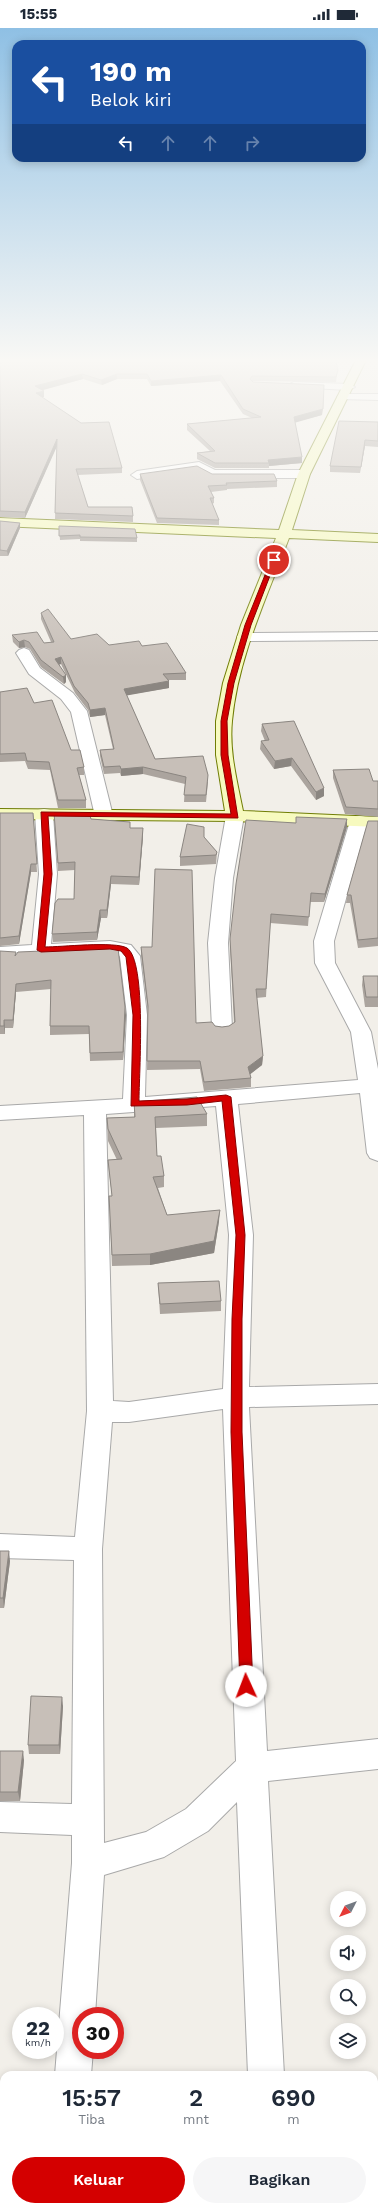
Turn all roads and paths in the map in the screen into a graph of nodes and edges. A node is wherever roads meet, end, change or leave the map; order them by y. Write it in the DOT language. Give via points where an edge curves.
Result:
graph roads {
  1 [pos="309,464"];
  2 [pos="304,474"];
  3 [pos="137,475"];
  4 [pos="0,522"];
  5 [pos="284,535"];
  6 [pos="378,538"];
  7 [pos="378,636"];
  8 [pos="244,637"];
  9 [pos="24,653"];
  10 [pos="0,814"];
  11 [pos="44,814"];
  12 [pos="104,816"];
  13 [pos="235,816"];
  14 [pos="369,822"];
  15 [pos="41,950"];
  16 [pos="0,953"];
  17 [pos="222,1028"];
  18 [pos="374,1085"];
  19 [pos="226,1097"];
  20 [pos="134,1104"];
  21 [pos="95,1108"];
  22 [pos="0,1113"];
  23 [pos="378,1153"];
  24 [pos="378,1394"];
  25 [pos="237,1397"];
  26 [pos="100,1411"];
  27 [pos="0,1546"];
  28 [pos="88,1549"];
  29 [pos="378,1754"];
  30 [pos="250,1768"];
  31 [pos="0,1817"];
  32 [pos="86,1820"];
  33 [pos="88,1863"];
  34 [pos="73,2071"];
  35 [pos="266,2071"];
  1 -- 2 [label="street"];
  2 -- 3 [label="street" via="212,474 199,466"];
  2 -- 5 [label="street"];
  4 -- 5 [label="street"];
  5 -- 6 [label="street"];
  5 -- 8 [label="street"];
  7 -- 8 [label="street"];
  8 -- 13 [label="street" via="224,721 224,755"];
  9 -- 12 [label="street" via="34,671 67,696 79,711"];
  10 -- 11 [label="street"];
  11 -- 12 [label="street"];
  11 -- 15 [label="street" via="48,874"];
  12 -- 13 [label="street"];
  13 -- 14 [label="street"];
  13 -- 17 [label="street" via="224,878 218,943"];
  14 -- 18 [label="street" via="324,941 325,963 361,1032"];
  15 -- 16 [label="street"];
  15 -- 20 [label="street" via="110,947 124,950 130,956 137,1015"];
  18 -- 19 [label="street"];
  18 -- 23 [label="street"];
  19 -- 20 [label="street" via="187,1102"];
  19 -- 25 [label="street" via="241,1235"];
  20 -- 21 [label="street"];
  21 -- 22 [label="street"];
  21 -- 26 [label="street"];
  24 -- 25 [label="street"];
  25 -- 26 [label="street" via="130,1412"];
  25 -- 30 [label="street" via="236,1432"];
  26 -- 28 [label="street"];
  27 -- 28 [label="street"];
  28 -- 32 [label="street"];
  29 -- 30 [label="street"];
  30 -- 33 [label="street" via="197,1820 152,1846"];
  30 -- 35 [label="street"];
  31 -- 32 [label="street"];
  32 -- 33 [label="street"];
  33 -- 34 [label="street"];
}
